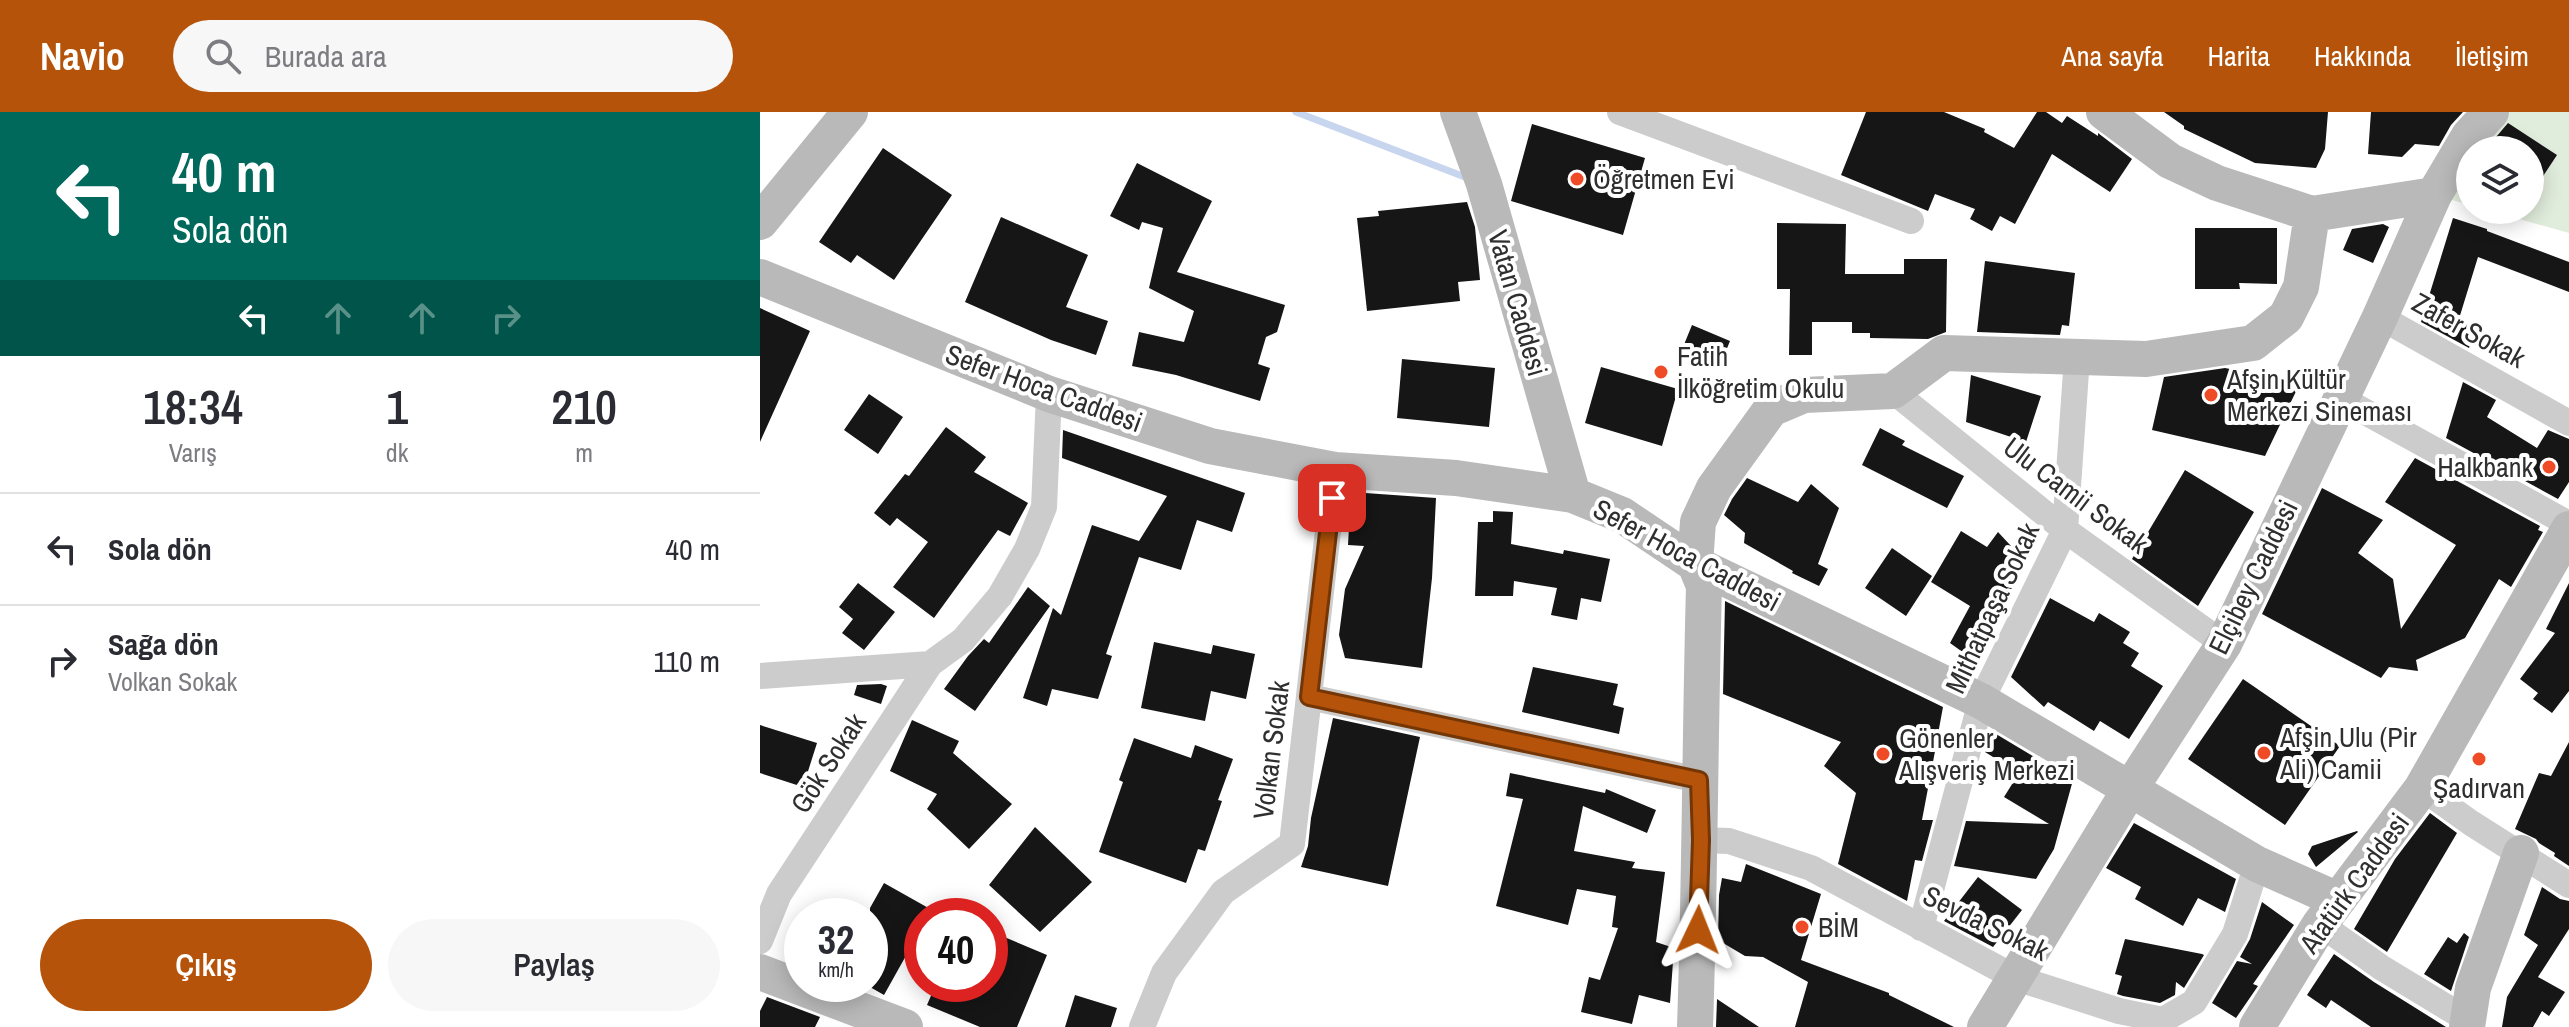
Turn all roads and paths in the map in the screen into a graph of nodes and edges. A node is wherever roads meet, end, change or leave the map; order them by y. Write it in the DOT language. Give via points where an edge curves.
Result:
graph roads {
  1 [pos="850,112"];
  2 [pos="1458,112"];
  3 [pos="1620,112"];
  4 [pos="2104,112"];
  5 [pos="2491,112"];
  6 [pos="2434,195"];
  7 [pos="2312,214"];
  8 [pos="1911,221"];
  9 [pos="760,222"];
  10 [pos="760,277"];
  11 [pos="2380,317"];
  12 [pos="2077,357"];
  13 [pos="1893,391"];
  14 [pos="1049,394"];
  15 [pos="2340,398"];
  16 [pos="2569,423"];
  17 [pos="1335,470"];
  18 [pos="1573,495"];
  19 [pos="2569,527"];
  20 [pos="2065,530"];
  21 [pos="1695,564"];
  22 [pos="2224,644"];
  23 [pos="930,664"];
  24 [pos="760,676"];
  25 [pos="1309,697"];
  26 [pos="1981,701"];
  27 [pos="1699,780"];
  28 [pos="2422,788"];
  29 [pos="2130,789"];
  30 [pos="1701,840"];
  31 [pos="2521,853"];
  32 [pos="2257,864"];
  33 [pos="2569,885"];
  34 [pos="2329,912"];
  35 [pos="1921,928"];
  36 [pos="760,941"];
  37 [pos="760,972"];
  38 [pos="2016,978"];
  39 [pos="2468,1023"];
  40 [pos="905,1027"];
  41 [pos="1142,1027"];
  42 [pos="1695,1027"];
  43 [pos="1985,1027"];
  44 [pos="2257,1027"];
  1 -- 9 [label="street"];
  2 -- 18 [label="street, Vatan Caddesi" via="1484,184"];
  3 -- 8 [label="street"];
  4 -- 7 [label="street" via="2170,161 2217,183"];
  5 -- 6 [label="street, Elçibey Caddesi" via="2469,136"];
  6 -- 7 [label="street"];
  6 -- 11 [label="street, Elçibey Caddesi"];
  7 -- 12 [label="street" via="2301,287 2286,317 2253,343 2146,359"];
  10 -- 14 [label="street, Sefer Hoca Caddesi"];
  11 -- 15 [label="street, Elçibey Caddesi"];
  11 -- 16 [label="street, Zafer Sokak"];
  12 -- 13 [label="street" via="1944,353"];
  12 -- 20 [label="street, Mithatpaşa Sokak"];
  13 -- 20 [label="street, Ulu Camii Sokak"];
  13 -- 21 [label="street" via="1804,395 1771,409 1714,488 1698,522"];
  14 -- 17 [label="street, Sefer Hoca Caddesi" via="1210,446"];
  14 -- 23 [label="street, Gök Sokak" via="1044,507 1027,549 1000,596 963,640"];
  15 -- 19 [label="street"];
  15 -- 22 [label="street, Elçibey Caddesi"];
  17 -- 18 [label="street, Sefer Hoca Caddesi" via="1456,478"];
  17 -- 25 [label="street, Volkan Sokak"];
  18 -- 21 [label="street, Sefer Hoca Caddesi" via="1622,515"];
  19 -- 28 [label="street, Atatürk Caddesi"];
  20 -- 22 [label="street, Ulu Camii Sokak"];
  20 -- 26 [label="street, Mithatpaşa Sokak"];
  21 -- 26 [label="street, Sefer Hoca Caddesi"];
  21 -- 27 [label="street" via="1704,586"];
  22 -- 29 [label="street, Elçibey Caddesi"];
  23 -- 24 [label="street, Gök Sokak"];
  23 -- 36 [label="street, Gök Sokak" via="779,894"];
  25 -- 27 [label="street"];
  25 -- 41 [label="street, Volkan Sokak" via="1292,844 1223,892 1164,973"];
  26 -- 29 [label="street, Sefer Hoca Caddesi"];
  26 -- 35 [label="street, Mithatpaşa Sokak"];
  27 -- 30 [label="street"];
  28 -- 31 [label="street"];
  28 -- 34 [label="street, Atatürk Caddesi"];
  29 -- 32 [label="street, Sefer Hoca Caddesi"];
  29 -- 38 [label="street, Elçibey Caddesi"];
  30 -- 35 [label="street, Sevda Sokak" via="1729,841 1811,868"];
  30 -- 42 [label="street"];
  31 -- 33 [label="street"];
  31 -- 39 [label="street" via="2473,988"];
  32 -- 34 [label="street, Sefer Hoca Caddesi"];
  32 -- 38 [label="street, Sevda Sokak" via="2235,934 2194,1002 2163,1020"];
  34 -- 39 [label="street" via="2382,968"];
  34 -- 44 [label="street, Atatürk Caddesi"];
  35 -- 38 [label="street, Sevda Sokak"];
  37 -- 40 [label="street"];
  38 -- 43 [label="street, Elçibey Caddesi"];
}
